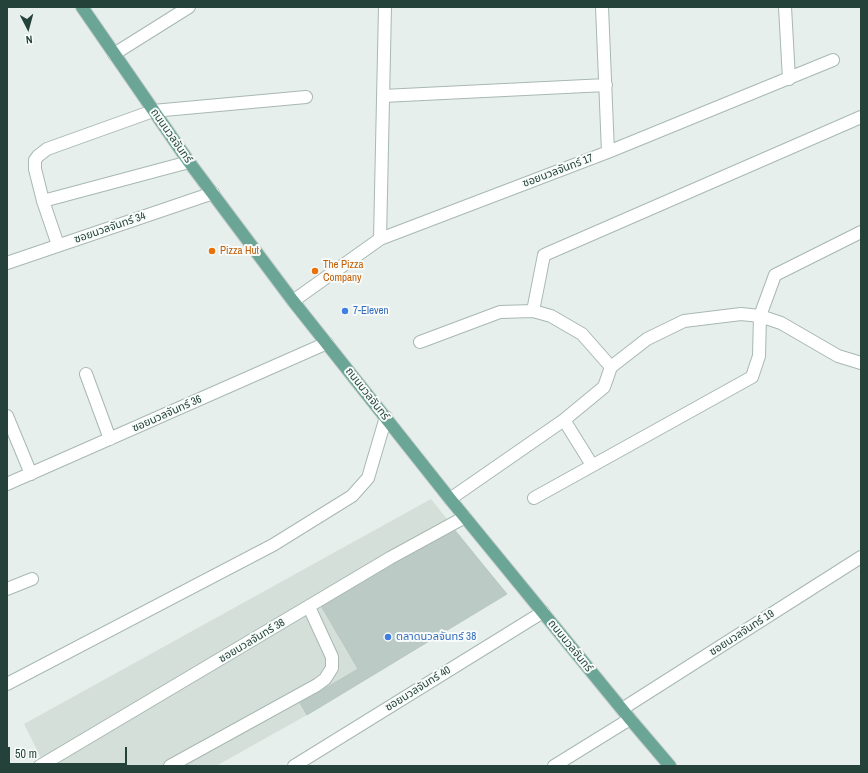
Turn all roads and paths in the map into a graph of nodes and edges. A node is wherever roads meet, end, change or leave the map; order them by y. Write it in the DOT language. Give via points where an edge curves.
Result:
graph roads {
  1 [pos="82,7"];
  2 [pos="189,7"];
  3 [pos="385,7"];
  4 [pos="602,7"];
  5 [pos="785,7"];
  6 [pos="114,54"];
  7 [pos="834,60"];
  8 [pos="789,78"];
  9 [pos="606,85"];
  10 [pos="383,96"];
  11 [pos="306,97"];
  12 [pos="153,111"];
  13 [pos="861,117"];
  14 [pos="608,152"];
  15 [pos="189,162"];
  16 [pos="213,193"];
  17 [pos="43,201"];
  18 [pos="861,232"];
  19 [pos="380,239"];
  20 [pos="58,245"];
  21 [pos="7,263"];
  22 [pos="294,301"];
  23 [pos="533,311"];
  24 [pos="760,316"];
  25 [pos="420,342"];
  26 [pos="327,343"];
  27 [pos="861,363"];
  28 [pos="611,367"];
  29 [pos="86,374"];
  30 [pos="7,416"];
  31 [pos="386,417"];
  32 [pos="564,420"];
  33 [pos="110,439"];
  34 [pos="592,465"];
  35 [pos="31,474"];
  36 [pos="7,484"];
  37 [pos="534,498"];
  38 [pos="450,499"];
  39 [pos="465,517"];
  40 [pos="861,557"];
  41 [pos="32,579"];
  42 [pos="7,589"];
  43 [pos="309,606"];
  44 [pos="543,612"];
  45 [pos="7,684"];
  46 [pos="622,709"];
  47 [pos="630,719"];
  48 [pos="48,764"];
  49 [pos="170,766"];
  50 [pos="294,766"];
  51 [pos="554,766"];
  52 [pos="670,766"];
  1 -- 6 [label="main road, ถนนนวลจันทร์"];
  2 -- 6 [label="street"];
  3 -- 10 [label="street"];
  4 -- 9 [label="street"];
  5 -- 8 [label="street"];
  6 -- 12 [label="main road, ถนนนวลจันทร์"];
  7 -- 8 [label="street, ซอยนวลจันทร์ 17"];
  8 -- 14 [label="street, ซอยนวลจันทร์ 17"];
  9 -- 10 [label="street"];
  9 -- 14 [label="street"];
  10 -- 19 [label="street"];
  11 -- 12 [label="street"];
  12 -- 15 [label="main road, ถนนนวลจันทร์"];
  12 -- 17 [label="street" via="46,149 35,160"];
  13 -- 23 [label="street" via="544,255"];
  14 -- 19 [label="street, ซอยนวลจันทร์ 17"];
  15 -- 16 [label="main road, ถนนนวลจันทร์"];
  15 -- 17 [label="street"];
  16 -- 20 [label="street, ซอยนวลจันทร์ 34"];
  16 -- 22 [label="main road, ถนนนวลจันทร์"];
  17 -- 20 [label="street"];
  18 -- 24 [label="street" via="775,275"];
  19 -- 22 [label="street, ซอยนวลจันทร์ 17"];
  20 -- 21 [label="street, ซอยนวลจันทร์ 34"];
  22 -- 26 [label="main road, ถนนนวลจันทร์"];
  23 -- 25 [label="street" via="500,312"];
  23 -- 28 [label="street" via="551,316 582,334"];
  24 -- 27 [label="street" via="781,323 838,356"];
  24 -- 28 [label="street" via="741,314 684,321 647,339"];
  24 -- 34 [label="street" via="759,356 752,377"];
  26 -- 31 [label="main road, ถนนนวลจันทร์"];
  26 -- 33 [label="street, ซอยนวลจันทร์ 36"];
  28 -- 32 [label="street" via="604,387"];
  29 -- 33 [label="street"];
  30 -- 35 [label="street"];
  31 -- 38 [label="main road, ถนนนวลจันทร์"];
  31 -- 45 [label="street" via="368,478 352,496 272,545"];
  32 -- 34 [label="street"];
  32 -- 38 [label="street"];
  33 -- 35 [label="street, ซอยนวลจันทร์ 36"];
  34 -- 37 [label="street"];
  35 -- 36 [label="street, ซอยนวลจันทร์ 36"];
  38 -- 39 [label="main road, ถนนนวลจันทร์"];
  39 -- 43 [label="street, ซอยนวลจันทร์ 38"];
  39 -- 44 [label="main road, ถนนนวลจันทร์"];
  40 -- 46 [label="street, ซอยนวลจันทร์ 19"];
  41 -- 42 [label="street"];
  43 -- 48 [label="street, ซอยนวลจันทร์ 38"];
  43 -- 49 [label="street" via="332,657 332,668 325,679"];
  44 -- 46 [label="main road, ถนนนวลจันทร์"];
  44 -- 50 [label="street, ซอยนวลจันทร์ 40"];
  46 -- 47 [label="main road, ถนนนวลจันทร์"];
  47 -- 51 [label="street"];
  47 -- 52 [label="main road, ถนนนวลจันทร์"];
}
